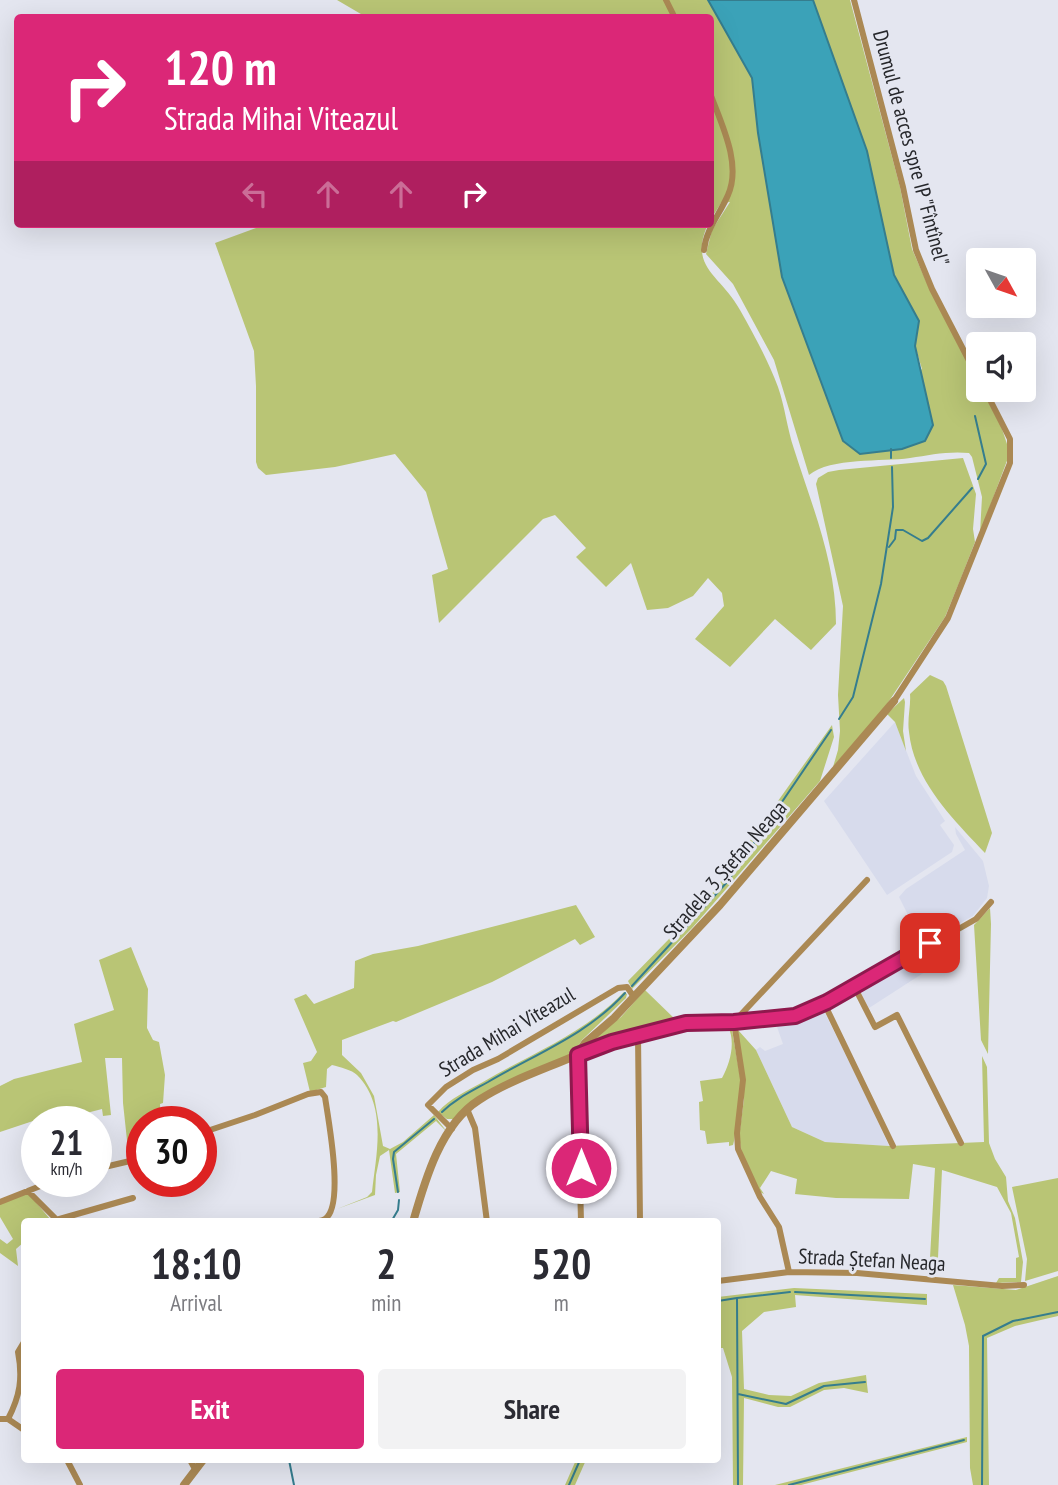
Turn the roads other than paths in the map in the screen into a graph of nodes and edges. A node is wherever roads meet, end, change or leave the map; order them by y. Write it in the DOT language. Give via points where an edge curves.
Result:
graph roads {
  1 [pos="854,0"];
  2 [pos="714,105"];
  3 [pos="714,222"];
  4 [pos="711,228"];
  5 [pos="704,250"];
  6 [pos="966,355"];
  7 [pos="991,402"];
  8 [pos="894,701"];
  9 [pos="867,880"];
  10 [pos="991,902"];
  11 [pos="853,986"];
  12 [pos="634,997"];
  13 [pos="824,1003"];
  14 [pos="734,1022"];
  15 [pos="638,1035"];
  16 [pos="578,1055"];
  17 [pos="467,1109"];
  18 [pos="217,1128"];
  19 [pos="452,1129"];
  20 [pos="961,1143"];
  21 [pos="893,1146"];
  22 [pos="21,1194"];
  23 [pos="33,1197"];
  24 [pos="133,1198"];
  25 [pos="0,1202"];
  26 [pos="50,1218"];
  27 [pos="59,1218"];
  28 [pos="326,1218"];
  29 [pos="415,1218"];
  30 [pos="486,1218"];
  31 [pos="581,1218"];
  32 [pos="640,1218"];
  33 [pos="789,1272"];
  34 [pos="721,1282"];
  35 [pos="1024,1284"];
  36 [pos="21,1347"];
  37 [pos="21,1372"];
  38 [pos="21,1372"];
  39 [pos="4,1419"];
  40 [pos="21,1428"];
  41 [pos="69,1463"];
  42 [pos="192,1463"];
  43 [pos="200,1463"];
  44 [pos="195,1469"];
  45 [pos="80,1485"];
  46 [pos="184,1485"];
  1 -- 6 [label="street, Drumul de acces spre IP \"Fîntînel\"" via="916,250"];
  2 -- 3 [label="street" via="733,178"];
  4 -- 5 [label="street"];
  7 -- 8 [label="street" via="1010,439 1010,463 948,618"];
  8 -- 12 [label="street, Stradela 3 Ștefan Neaga" via="720,905"];
  9 -- 14 [label="street"];
  10 -- 11 [label="street, Strada Mihai Viteazul" via="976,919"];
  11 -- 13 [label="street, Strada Mihai Viteazul"];
  11 -- 20 [label="street" via="875,1027 897,1014"];
  12 -- 16 [label="street, Stradela 3 Ștefan Neaga"];
  12 -- 19 [label="street, Strada Mihai Viteazul" via="627,987 618,988 446,1087 428,1105"];
  13 -- 14 [label="street, Strada Mihai Viteazul" via="790,1017"];
  13 -- 21 [label="street"];
  14 -- 15 [label="street, Strada Mihai Viteazul" via="686,1023"];
  14 -- 33 [label="street" via="743,1080 738,1147 760,1198 779,1227"];
  15 -- 16 [label="street, Strada Mihai Viteazul"];
  15 -- 32 [label="street"];
  16 -- 17 [label="street, Strada Mihai Viteazul" via="491,1093"];
  16 -- 31 [label="street"];
  17 -- 19 [label="street, Strada Mihai Viteazul"];
  17 -- 30 [label="street" via="475,1128"];
  18 -- 28 [label="street" via="321,1092 334,1155 332,1207"];
  19 -- 29 [label="street, Strada Mihai Viteazul" via="430,1170"];
  22 -- 25 [label="street"];
  23 -- 26 [label="street"];
  24 -- 27 [label="street"];
  33 -- 34 [label="street, Strada Ștefan Neaga"];
  33 -- 35 [label="street, Strada Ștefan Neaga"];
  36 -- 37 [label="street"];
  38 -- 39 [label="street" via="20,1391"];
  39 -- 40 [label="street"];
  41 -- 45 [label="street"];
  42 -- 44 [label="street"];
  43 -- 44 [label="street"];
  44 -- 46 [label="street"];
}
